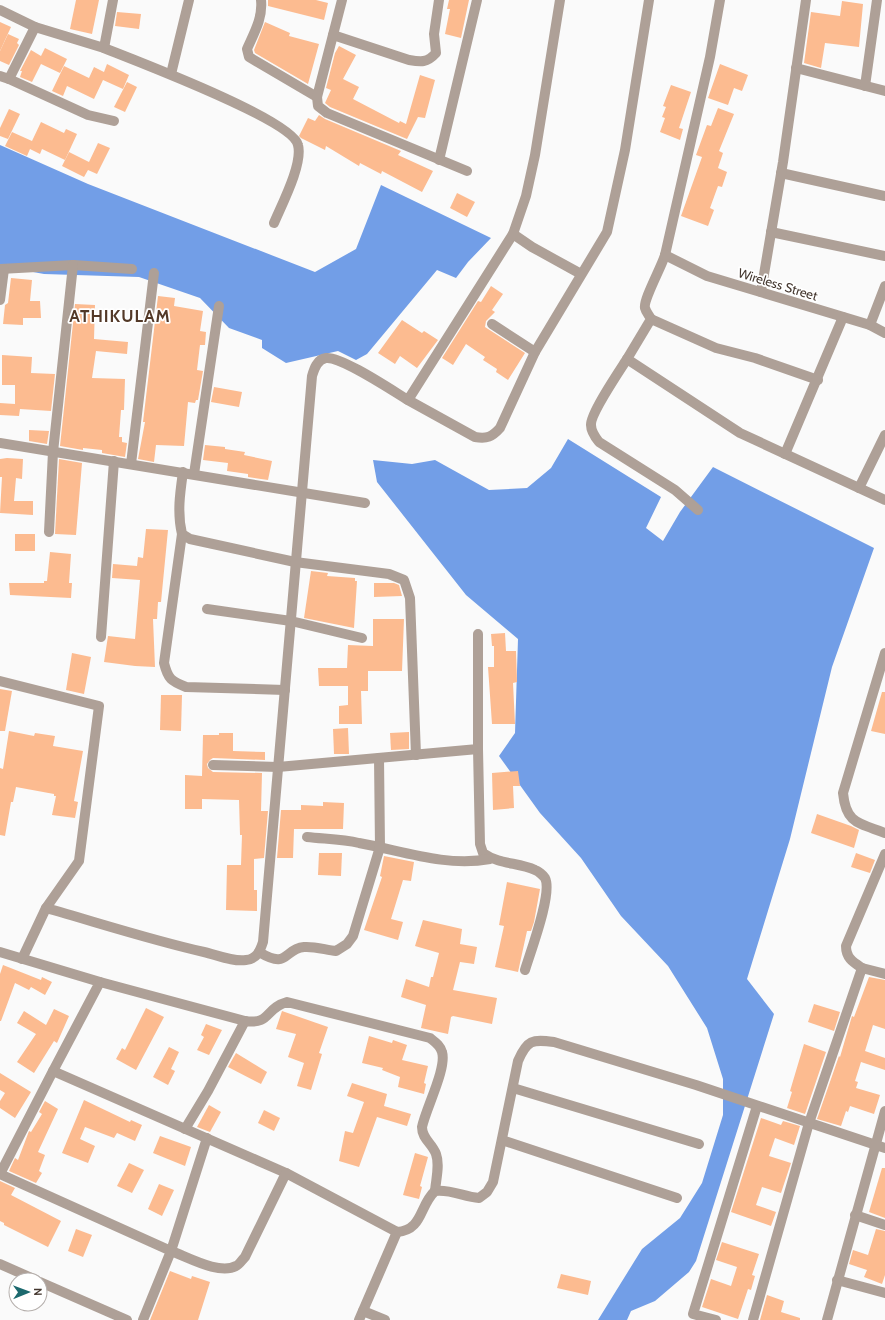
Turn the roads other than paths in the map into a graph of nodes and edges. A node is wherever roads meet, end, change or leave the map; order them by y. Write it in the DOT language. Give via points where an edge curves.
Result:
graph roads {
  1 [pos="113,0"];
  2 [pos="189,0"];
  3 [pos="261,0"];
  4 [pos="342,0"];
  5 [pos="439,0"];
  6 [pos="477,0"];
  7 [pos="560,0"];
  8 [pos="649,0"];
  9 [pos="720,0"];
  10 [pos="806,0"];
  11 [pos="877,0"];
  12 [pos="0,10"];
  13 [pos="35,27"];
  14 [pos="332,35"];
  15 [pos="104,48"];
  16 [pos="796,68"];
  17 [pos="171,74"];
  18 [pos="5,78"];
  19 [pos="865,86"];
  20 [pos="885,91"];
  21 [pos="317,97"];
  22 [pos="114,121"];
  23 [pos="439,160"];
  24 [pos="467,171"];
  25 [pos="781,173"];
  26 [pos="885,196"];
  27 [pos="274,223"];
  28 [pos="771,232"];
  29 [pos="513,234"];
  30 [pos="665,255"];
  31 [pos="885,256"];
  32 [pos="73,265"];
  33 [pos="2,269"];
  34 [pos="132,269"];
  35 [pos="154,273"];
  36 [pos="581,274"];
  37 [pos="885,286"];
  38 [pos="761,292"];
  39 [pos="0,300"];
  40 [pos="219,306"];
  41 [pos="843,317"];
  42 [pos="651,319"];
  43 [pos="492,324"];
  44 [pos="870,325"];
  45 [pos="885,333"];
  46 [pos="535,352"];
  47 [pos="627,358"];
  48 [pos="818,380"];
  49 [pos="408,400"];
  50 [pos="885,434"];
  51 [pos="0,443"];
  52 [pos="54,452"];
  53 [pos="785,454"];
  54 [pos="114,462"];
  55 [pos="131,464"];
  56 [pos="183,472"];
  57 [pos="194,474"];
  58 [pos="859,488"];
  59 [pos="301,493"];
  60 [pos="885,500"];
  61 [pos="365,503"];
  62 [pos="698,510"];
  63 [pos="49,532"];
  64 [pos="182,534"];
  65 [pos="295,562"];
  66 [pos="207,609"];
  67 [pos="291,621"];
  68 [pos="478,634"];
  69 [pos="101,637"];
  70 [pos="362,638"];
  71 [pos="885,653"];
  72 [pos="0,681"];
  73 [pos="285,690"];
  74 [pos="478,749"];
  75 [pos="416,755"];
  76 [pos="379,758"];
  77 [pos="213,765"];
  78 [pos="278,767"];
  79 [pos="885,833"];
  80 [pos="307,837"];
  81 [pos="380,847"];
  82 [pos="885,854"];
  83 [pos="490,859"];
  84 [pos="46,908"];
  85 [pos="259,952"];
  86 [pos="1,956"];
  87 [pos="22,959"];
  88 [pos="862,968"];
  89 [pos="525,970"];
  90 [pos="885,974"];
  91 [pos="100,982"];
  92 [pos="245,1021"];
  93 [pos="53,1071"];
  94 [pos="513,1088"];
  95 [pos="757,1106"];
  96 [pos="885,1111"];
  97 [pos="809,1123"];
  98 [pos="185,1129"];
  99 [pos="207,1138"];
  100 [pos="502,1140"];
  101 [pos="699,1144"];
  102 [pos="880,1146"];
  103 [pos="286,1172"];
  104 [pos="0,1174"];
  105 [pos="436,1191"];
  106 [pos="677,1198"];
  107 [pos="855,1215"];
  108 [pos="885,1225"];
  109 [pos="397,1232"];
  110 [pos="171,1251"];
  111 [pos="0,1264"];
  112 [pos="18,1272"];
  113 [pos="837,1280"];
  114 [pos="48,1285"];
  115 [pos="885,1293"];
  116 [pos="361,1315"];
  117 [pos="692,1317"];
  118 [pos="127,1320"];
  119 [pos="143,1320"];
  120 [pos="385,1320"];
  121 [pos="716,1320"];
  122 [pos="753,1320"];
  123 [pos="827,1320"];
  1 -- 15 [label="street"];
  2 -- 17 [label="street"];
  3 -- 21 [label="street" via="262,13 247,54"];
  4 -- 14 [label="street"];
  5 -- 14 [label="street" via="434,34 436,53 430,60 409,60"];
  6 -- 23 [label="street"];
  7 -- 29 [label="street" via="536,155"];
  8 -- 36 [label="street" via="625,150 611,216 601,244"];
  9 -- 30 [label="street" via="710,57"];
  10 -- 16 [label="street"];
  11 -- 19 [label="street"];
  12 -- 13 [label="street"];
  13 -- 15 [label="street"];
  13 -- 18 [label="street"];
  14 -- 21 [label="street"];
  15 -- 17 [label="street"];
  16 -- 19 [label="street"];
  16 -- 25 [label="street"];
  17 -- 27 [label="street" via="236,104 297,139 297,165"];
  18 -- 22 [label="street" via="88,115"];
  19 -- 20 [label="street"];
  21 -- 23 [label="street" via="318,106 327,114"];
  23 -- 24 [label="street"];
  25 -- 26 [label="street"];
  25 -- 28 [label="street"];
  28 -- 31 [label="street"];
  28 -- 38 [label="street"];
  29 -- 36 [label="street"];
  29 -- 49 [label="street"];
  30 -- 38 [label="street, Wireless Street" via="707,276"];
  30 -- 42 [label="street" via="645,302 645,309"];
  32 -- 33 [label="street"];
  32 -- 34 [label="street"];
  32 -- 52 [label="street"];
  33 -- 39 [label="street"];
  35 -- 55 [label="street"];
  36 -- 46 [label="street"];
  37 -- 44 [label="street"];
  38 -- 41 [label="street, Wireless Street"];
  40 -- 57 [label="street"];
  41 -- 44 [label="street, Wireless Street"];
  41 -- 48 [label="street"];
  42 -- 47 [label="street"];
  42 -- 48 [label="street" via="716,348 755,358"];
  43 -- 46 [label="street"];
  44 -- 45 [label="street, Wireless Street"];
  46 -- 49 [label="street" via="500,428 493,436 474,437"];
  47 -- 53 [label="street" via="740,433"];
  47 -- 62 [label="street" via="595,412 590,424 593,433 599,442 675,490"];
  48 -- 53 [label="street"];
  49 -- 59 [label="street" via="346,364 332,358 321,360 315,366 312,376"];
  50 -- 58 [label="street"];
  51 -- 52 [label="street"];
  52 -- 54 [label="street"];
  52 -- 63 [label="street"];
  53 -- 58 [label="street"];
  54 -- 55 [label="street"];
  54 -- 69 [label="street"];
  55 -- 56 [label="street"];
  56 -- 57 [label="street"];
  56 -- 64 [label="street" via="179,501 179,524"];
  57 -- 59 [label="street"];
  58 -- 60 [label="street"];
  59 -- 61 [label="street"];
  59 -- 65 [label="street"];
  64 -- 65 [label="street" via="205,544"];
  64 -- 73 [label="street" via="164,663 167,676 186,687"];
  65 -- 67 [label="street"];
  65 -- 75 [label="street" via="389,574 404,580 410,598"];
  66 -- 67 [label="street"];
  67 -- 70 [label="street"];
  67 -- 73 [label="street"];
  68 -- 74 [label="street"];
  71 -- 79 [label="street" via="843,793 847,814 857,822"];
  72 -- 84 [label="street" via="99,706 79,861"];
  73 -- 78 [label="street"];
  74 -- 75 [label="street"];
  74 -- 83 [label="street" via="480,844 483,854"];
  75 -- 76 [label="street"];
  76 -- 78 [label="street"];
  76 -- 81 [label="street"];
  77 -- 78 [label="street"];
  78 -- 85 [label="street" via="263,942"];
  80 -- 81 [label="street"];
  81 -- 83 [label="street" via="446,861 471,862"];
  81 -- 85 [label="street" via="353,936 342,949 336,952 297,948 280,960 269,958"];
  82 -- 88 [label="street" via="846,946 850,960"];
  83 -- 89 [label="street" via="537,871 545,878 547,888 543,912"];
  84 -- 85 [label="street" via="236,960 255,957"];
  84 -- 87 [label="street"];
  86 -- 87 [label="street"];
  87 -- 91 [label="street"];
  88 -- 90 [label="street"];
  88 -- 97 [label="street"];
  91 -- 92 [label="street"];
  91 -- 93 [label="street"];
  92 -- 98 [label="street"];
  92 -- 105 [label="street" via="264,1020 278,1005 287,1002 297,1003 430,1038 438,1044 442,1052 441,1069 422,1127 423,1134 437,1155"];
  93 -- 98 [label="street"];
  93 -- 104 [label="street"];
  94 -- 95 [label="street" via="518,1061 524,1048 530,1041 540,1040 554,1042"];
  94 -- 100 [label="street"];
  94 -- 101 [label="street"];
  95 -- 97 [label="street"];
  95 -- 117 [label="street"];
  96 -- 102 [label="street"];
  97 -- 102 [label="street"];
  97 -- 122 [label="street"];
  98 -- 99 [label="street"];
  99 -- 103 [label="street"];
  99 -- 110 [label="street"];
  100 -- 105 [label="street" via="493,1182 483,1195 479,1198"];
  100 -- 106 [label="street"];
  102 -- 107 [label="street"];
  103 -- 109 [label="street"];
  103 -- 110 [label="street" via="245,1257 237,1266 215,1268"];
  104 -- 110 [label="street"];
  105 -- 109 [label="street" via="427,1201 413,1228 407,1232"];
  107 -- 108 [label="street"];
  107 -- 113 [label="street"];
  109 -- 116 [label="street"];
  110 -- 119 [label="street"];
  111 -- 112 [label="street"];
  113 -- 115 [label="street"];
  113 -- 123 [label="street"];
  114 -- 118 [label="street"];
  116 -- 120 [label="street"];
  117 -- 121 [label="street"];
}
